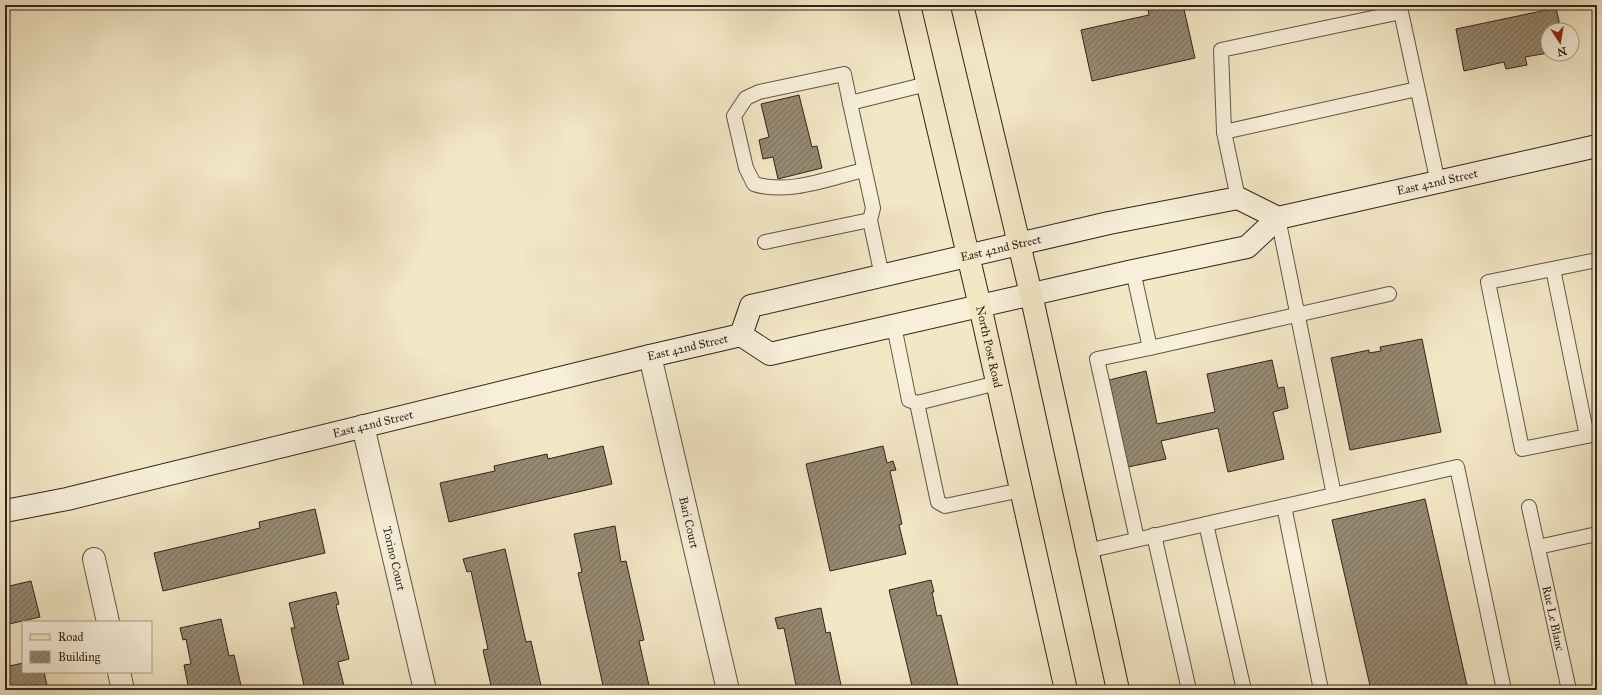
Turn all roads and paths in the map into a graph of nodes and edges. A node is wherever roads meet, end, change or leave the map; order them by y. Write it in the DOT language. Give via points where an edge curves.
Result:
graph roads {
  1 [pos="909,5"];
  2 [pos="962,5"];
  3 [pos="927,84"];
  4 [pos="1418,89"];
  5 [pos="850,103"];
  6 [pos="1224,132"];
  7 [pos="1597,146"];
  8 [pos="864,170"];
  9 [pos="1438,183"];
  10 [pos="1238,198"];
  11 [pos="1278,218"];
  12 [pos="870,220"];
  13 [pos="765,242"];
  14 [pos="1019,244"];
  15 [pos="967,256"];
  16 [pos="1597,260"];
  17 [pos="1553,269"];
  18 [pos="1133,270"];
  19 [pos="882,276"];
  20 [pos="1031,294"];
  21 [pos="1389,294"];
  22 [pos="980,306"];
  23 [pos="1297,314"];
  24 [pos="894,326"];
  25 [pos="741,335"];
  26 [pos="1150,348"];
  27 [pos="650,356"];
  28 [pos="997,383"];
  29 [pos="917,403"];
  30 [pos="363,426"];
  31 [pos="1592,435"];
  32 [pos="1021,490"];
  33 [pos="1334,495"];
  34 [pos="1284,506"];
  35 [pos="1529,507"];
  36 [pos="5,511"];
  37 [pos="1206,524"];
  38 [pos="1597,534"];
  39 [pos="1154,535"];
  40 [pos="1137,539"];
  41 [pos="1538,547"];
  42 [pos="1087,551"];
  43 [pos="94,559"];
  44 [pos="108,621"];
  45 [pos="119,673"];
  46 [pos="123,690"];
  47 [pos="426,690"];
  48 [pos="728,690"];
  49 [pos="1066,690"];
  50 [pos="1118,690"];
  51 [pos="1189,690"];
  52 [pos="1244,690"];
  53 [pos="1321,690"];
  54 [pos="1504,690"];
  55 [pos="1569,690"];
  1 -- 3 [label="main road, North Post Road"];
  2 -- 14 [label="main road"];
  3 -- 5 [label="lane"];
  3 -- 15 [label="main road, North Post Road"];
  4 -- 6 [label="lane"];
  4 -- 6 [label="lane" via="1401,12 1221,50"];
  4 -- 9 [label="lane"];
  5 -- 8 [label="lane"];
  5 -- 8 [label="lane" via="844,74 760,92 746,98 734,116 746,168 754,184 768,188 784,188"];
  6 -- 10 [label="lane"];
  7 -- 9 [label="street, East 42nd Street"];
  8 -- 12 [label="lane" via="873,208"];
  9 -- 11 [label="street, East 42nd Street"];
  10 -- 11 [label="street"];
  10 -- 14 [label="street, East 42nd Street" via="1109,223"];
  11 -- 18 [label="street, East 42nd Street" via="1247,247"];
  11 -- 23 [label="lane"];
  12 -- 13 [label="lane"];
  12 -- 19 [label="lane"];
  14 -- 15 [label="street, East 42nd Street"];
  14 -- 20 [label="main road"];
  15 -- 19 [label="street, East 42nd Street"];
  15 -- 22 [label="main road, North Post Road"];
  16 -- 17 [label="lane"];
  17 -- 31 [label="lane"];
  17 -- 31 [label="lane" via="1488,282 1522,449"];
  18 -- 20 [label="street, East 42nd Street"];
  18 -- 26 [label="lane"];
  19 -- 25 [label="street, East 42nd Street" via="751,306"];
  20 -- 22 [label="street, East 42nd Street"];
  20 -- 42 [label="main road"];
  21 -- 23 [label="lane"];
  22 -- 24 [label="street, East 42nd Street"];
  22 -- 28 [label="main road, North Post Road"];
  23 -- 26 [label="lane"];
  23 -- 33 [label="lane"];
  24 -- 25 [label="street, East 42nd Street" via="770,354"];
  24 -- 29 [label="lane" via="909,400"];
  25 -- 27 [label="street, East 42nd Street"];
  26 -- 40 [label="lane" via="1097,359"];
  27 -- 30 [label="street, East 42nd Street"];
  27 -- 48 [label="street, Bari Court"];
  28 -- 29 [label="lane"];
  28 -- 32 [label="main road, North Post Road"];
  29 -- 32 [label="lane" via="938,502 945,506"];
  30 -- 36 [label="street, East 42nd Street"];
  30 -- 47 [label="street, Torino Court"];
  32 -- 49 [label="main road, North Post Road"];
  33 -- 34 [label="lane"];
  33 -- 54 [label="lane" via="1457,467"];
  34 -- 37 [label="lane"];
  34 -- 53 [label="lane"];
  35 -- 41 [label="lane, Rue Le Blanc"];
  37 -- 39 [label="lane"];
  37 -- 52 [label="lane"];
  38 -- 41 [label="lane"];
  39 -- 40 [label="lane"];
  39 -- 51 [label="lane"];
  40 -- 42 [label="lane"];
  41 -- 55 [label="lane, Rue Le Blanc"];
  42 -- 50 [label="main road"];
  43 -- 44 [label="street"];
  45 -- 46 [label="street"];
}
